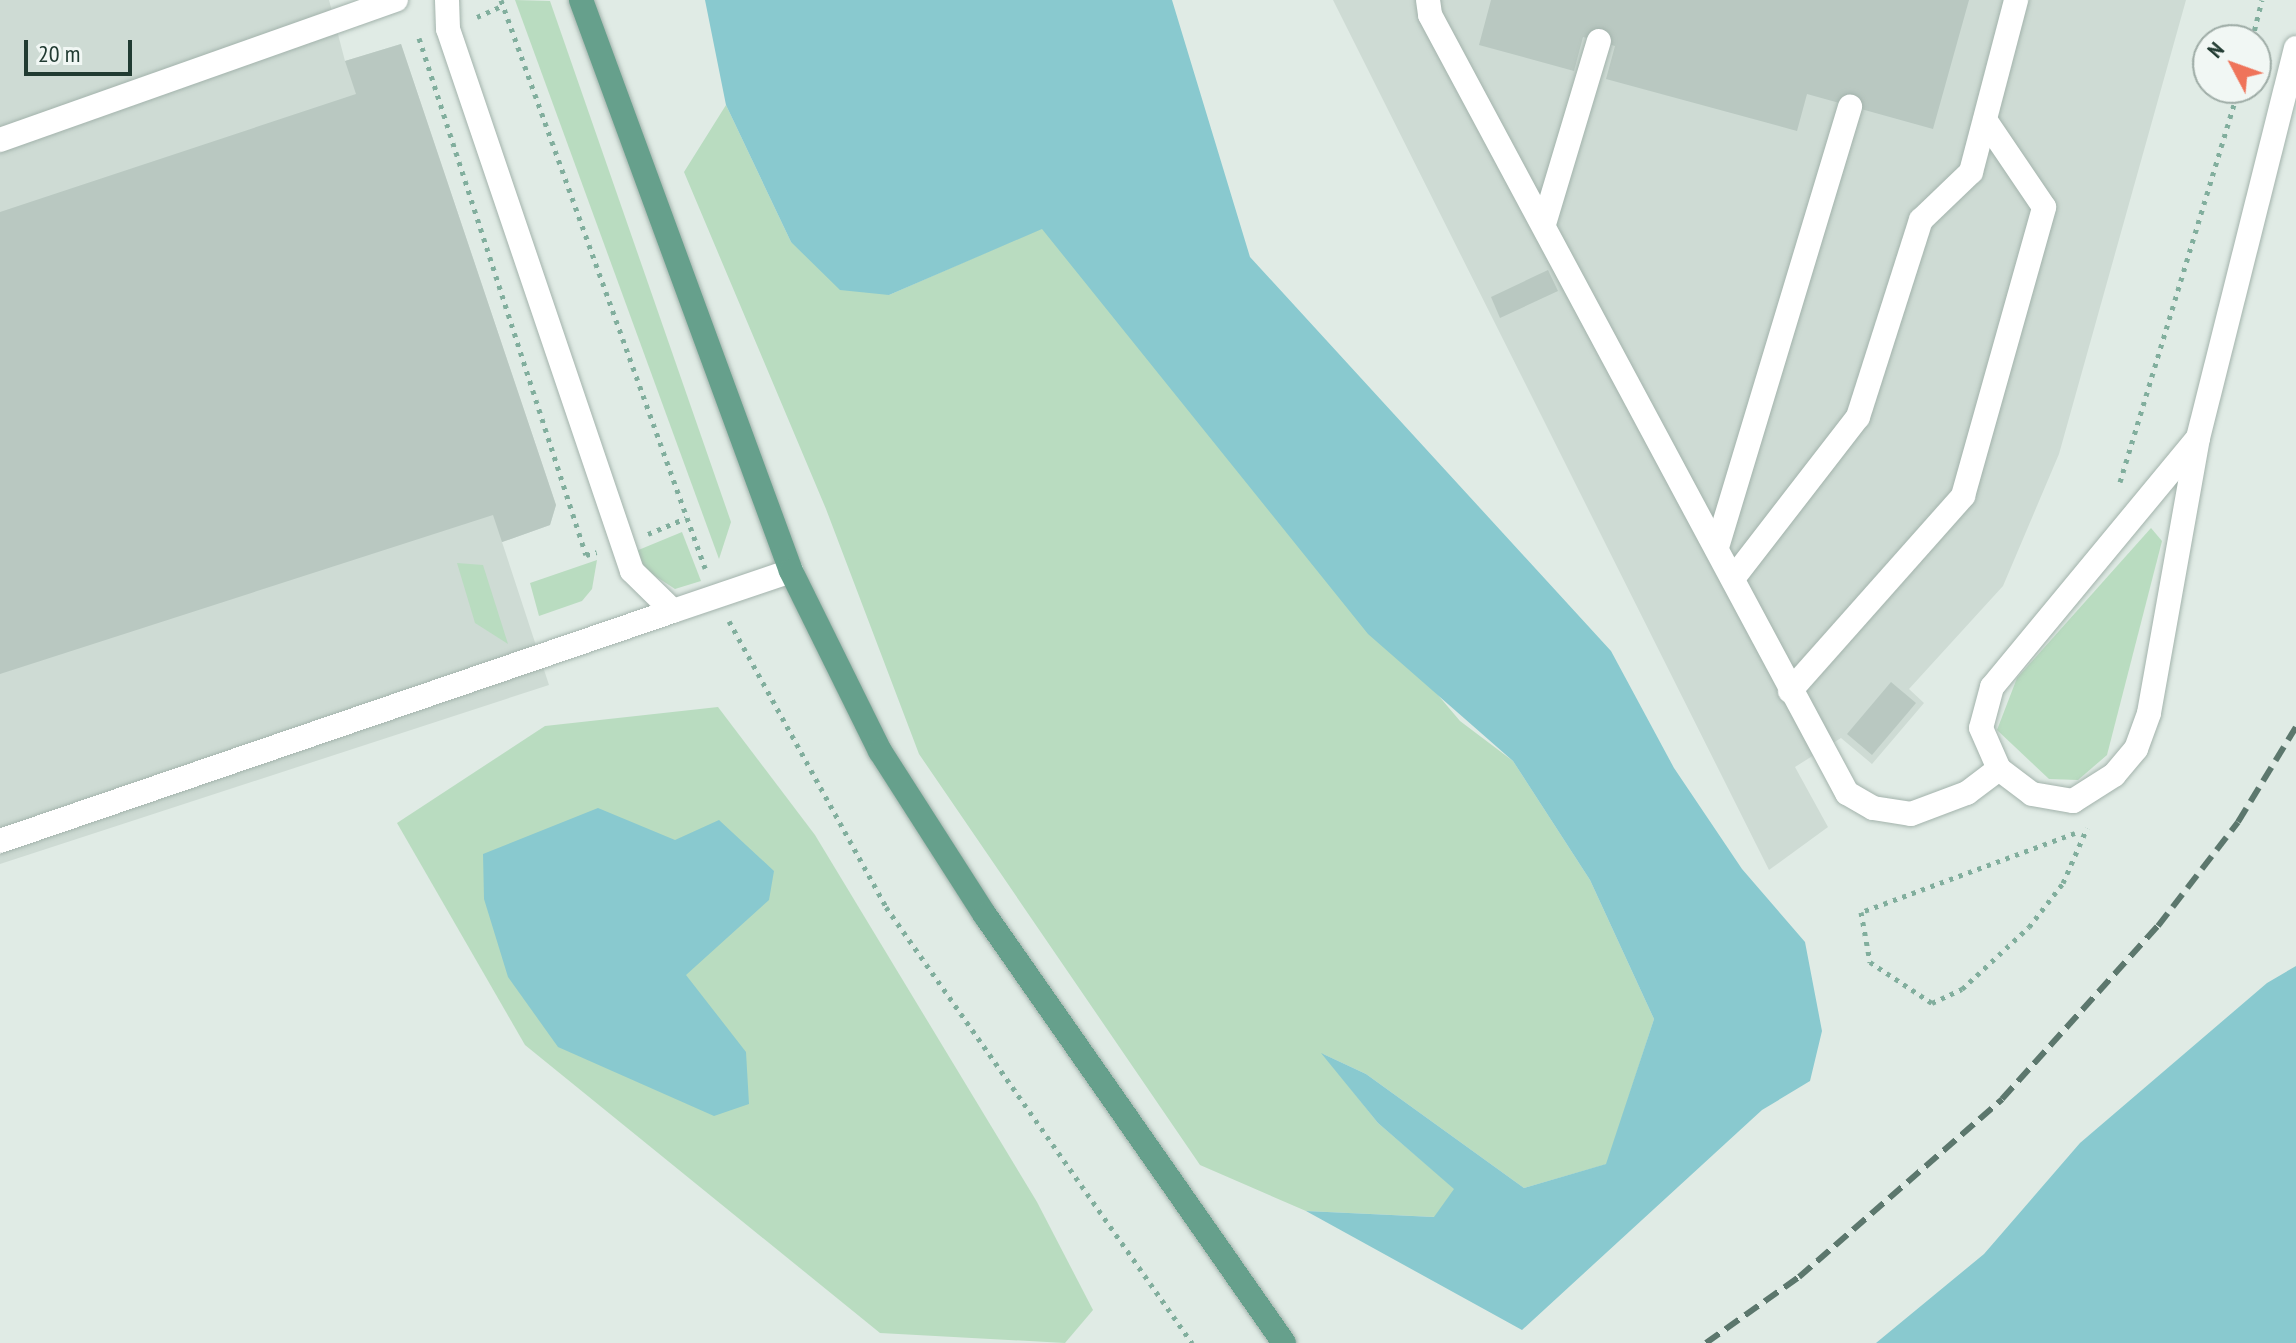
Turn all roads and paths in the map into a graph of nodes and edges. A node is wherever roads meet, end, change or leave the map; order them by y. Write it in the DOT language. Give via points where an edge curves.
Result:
graph roads {
  1 [pos="396,0"];
  2 [pos="447,0"];
  3 [pos="501,0"];
  4 [pos="581,0"];
  5 [pos="1428,0"];
  6 [pos="2016,0"];
  7 [pos="2262,0"];
  8 [pos="2256,24"];
  9 [pos="1599,41"];
  10 [pos="2296,48"];
  11 [pos="2234,104"];
  12 [pos="1850,106"];
  13 [pos="1985,120"];
  14 [pos="0,140"];
  15 [pos="1544,224"];
  16 [pos="2198,438"];
  17 [pos="2117,492"];
  18 [pos="1718,544"];
  19 [pos="791,571"];
  20 [pos="1735,576"];
  21 [pos="716,597"];
  22 [pos="673,611"];
  23 [pos="1790,691"];
  24 [pos="1999,769"];
  25 [pos="2093,788"];
  26 [pos="2087,828"];
  27 [pos="0,841"];
  28 [pos="1192,1343"];
  29 [pos="1284,1343"];
  1 -- 14 [label="lane"];
  2 -- 22 [label="lane" via="448,29 621,545 652,597"];
  3 -- 21 [label="path"];
  4 -- 19 [label="main road"];
  5 -- 15 [label="lane" via="1430,15"];
  6 -- 13 [label="lane"];
  7 -- 8 [label="path"];
  9 -- 15 [label="lane"];
  10 -- 16 [label="lane"];
  11 -- 17 [label="path"];
  12 -- 18 [label="lane"];
  13 -- 20 [label="lane" via="1971,172 1921,220 1858,417"];
  13 -- 23 [label="lane" via="2044,207 1963,496"];
  15 -- 18 [label="lane"];
  16 -- 24 [label="lane" via="1992,687 1981,728"];
  16 -- 25 [label="lane" via="2149,713 2136,749"];
  18 -- 20 [label="lane"];
  19 -- 21 [label="lane"];
  19 -- 29 [label="main road" via="880,751 985,915"];
  20 -- 23 [label="lane"];
  21 -- 22 [label="lane"];
  21 -- 28 [label="path" via="886,907"];
  22 -- 27 [label="lane"];
  23 -- 24 [label="lane" via="1847,793 1873,808 1911,814 1967,793"];
  24 -- 25 [label="lane" via="2032,794 2073,801"];
  25 -- 26 [label="path"];
  26 -- 26 [label="path" via="2063,883 2029,927 1962,989 1932,1003 1870,962 1861,912"];
}
